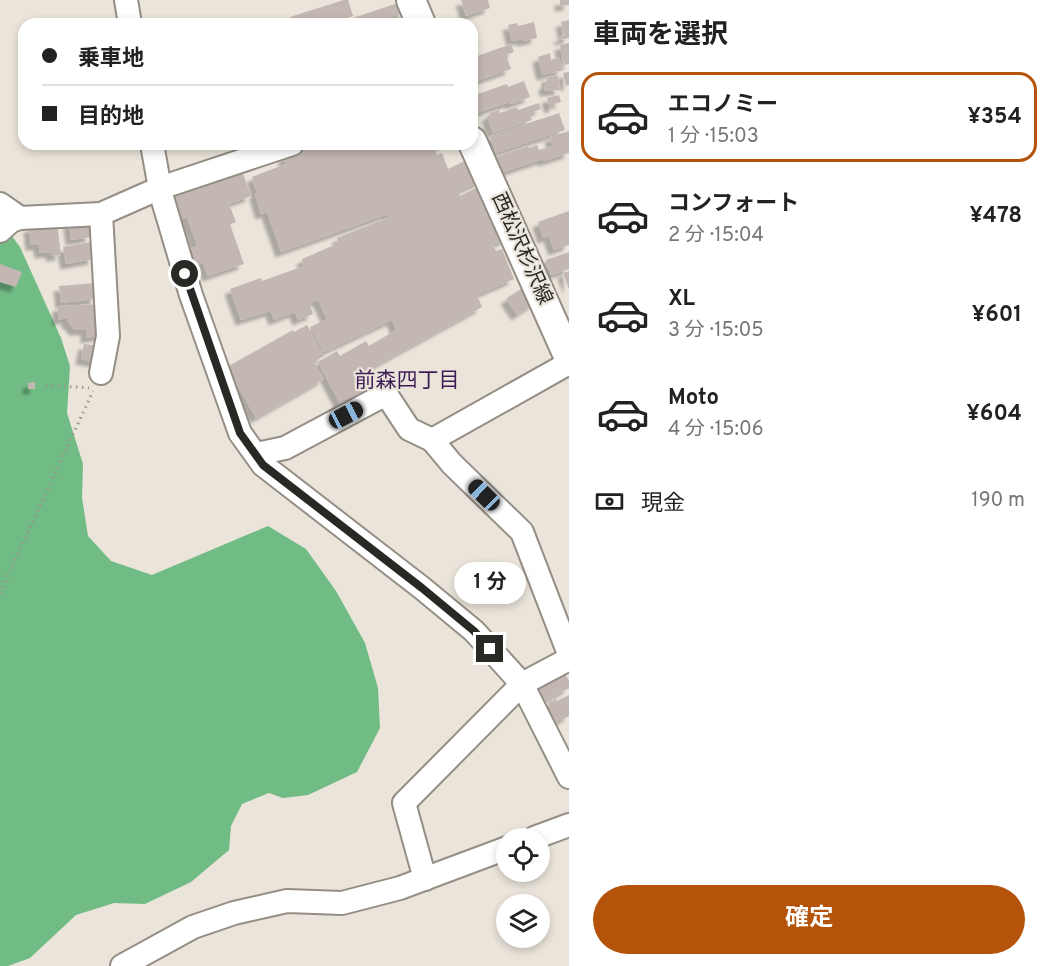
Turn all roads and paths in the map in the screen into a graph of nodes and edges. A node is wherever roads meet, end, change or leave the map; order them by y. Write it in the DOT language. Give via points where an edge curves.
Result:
graph roads {
  1 [pos="126,0"];
  2 [pos="411,0"];
  3 [pos="129,18"];
  4 [pos="418,18"];
  5 [pos="153,150"];
  6 [pos="274,150"];
  7 [pos="476,150"];
  8 [pos="160,188"];
  9 [pos="0,204"];
  10 [pos="101,214"];
  11 [pos="20,218"];
  12 [pos="0,231"];
  13 [pos="569,358"];
  14 [pos="569,363"];
  15 [pos="101,373"];
  16 [pos="46,385"];
  17 [pos="432,440"];
  18 [pos="256,454"];
  19 [pos="0,593"];
  20 [pos="569,656"];
  21 [pos="522,684"];
  22 [pos="569,777"];
  23 [pos="569,825"];
  24 [pos="550,832"];
  25 [pos="496,852"];
  26 [pos="425,879"];
  27 [pos="122,966"];
  1 -- 3 [label="street"];
  2 -- 4 [label="main road"];
  5 -- 8 [label="street"];
  6 -- 8 [label="street"];
  7 -- 13 [label="main road, 西松沢杉沢線"];
  8 -- 10 [label="street"];
  8 -- 18 [label="street" via="191,295 240,433"];
  9 -- 11 [label="street"];
  10 -- 11 [label="street"];
  10 -- 15 [label="street" via="108,336"];
  11 -- 12 [label="street"];
  14 -- 17 [label="street"];
  16 -- 19 [label="path" via="94,389"];
  17 -- 18 [label="street" via="409,429 386,394 285,448"];
  17 -- 20 [label="street" via="522,532"];
  18 -- 21 [label="street" via="263,465 474,631"];
  20 -- 21 [label="street"];
  21 -- 22 [label="street"];
  21 -- 26 [label="street" via="404,803"];
  23 -- 24 [label="street"];
  25 -- 26 [label="street"];
  26 -- 27 [label="street" via="342,903 287,901 234,913 193,927"];
}
